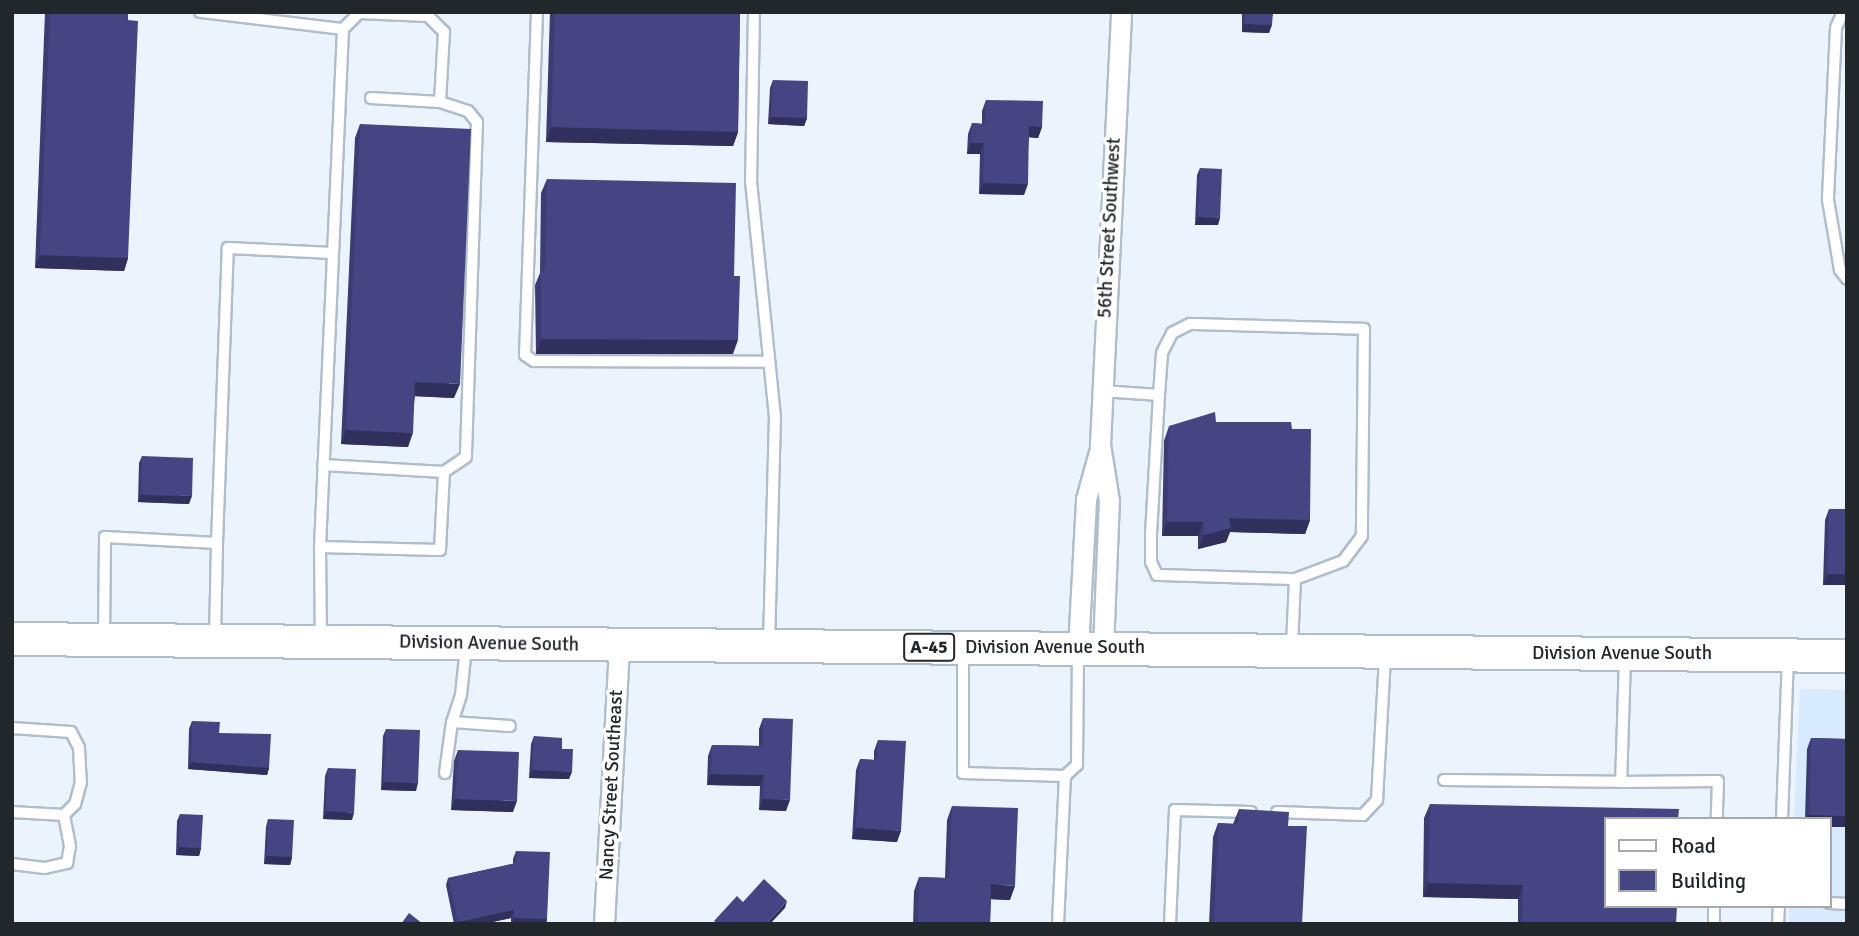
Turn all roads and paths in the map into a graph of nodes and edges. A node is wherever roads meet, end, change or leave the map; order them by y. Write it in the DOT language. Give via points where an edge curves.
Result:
graph roads {
  1 [pos="200,12"];
  2 [pos="537,12"];
  3 [pos="754,12"];
  4 [pos="1121,12"];
  5 [pos="1843,12"];
  6 [pos="343,29"];
  7 [pos="371,98"];
  8 [pos="440,102"];
  9 [pos="333,253"];
  10 [pos="1847,279"];
  11 [pos="769,362"];
  12 [pos="1102,391"];
  13 [pos="1159,395"];
  14 [pos="323,465"];
  15 [pos="444,472"];
  16 [pos="218,543"];
  17 [pos="320,547"];
  18 [pos="1295,579"];
  19 [pos="12,639"];
  20 [pos="104,640"];
  21 [pos="215,642"];
  22 [pos="321,643"];
  23 [pos="466,644"];
  24 [pos="619,646"];
  25 [pos="963,647"];
  26 [pos="768,648"];
  27 [pos="1091,648"];
  28 [pos="1292,650"];
  29 [pos="1385,651"];
  30 [pos="1625,654"];
  31 [pos="1788,655"];
  32 [pos="1847,656"];
  33 [pos="452,722"];
  34 [pos="510,726"];
  35 [pos="12,729"];
  36 [pos="445,773"];
  37 [pos="1065,776"];
  38 [pos="1444,780"];
  39 [pos="1621,782"];
  40 [pos="12,813"];
  41 [pos="64,815"];
  42 [pos="1717,817"];
  43 [pos="1782,817"];
  44 [pos="12,864"];
  45 [pos="604,924"];
  46 [pos="1058,924"];
  47 [pos="1170,924"];
  1 -- 6 [label="lane"];
  2 -- 11 [label="lane" via="525,355 534,361"];
  3 -- 11 [label="lane" via="751,180"];
  4 -- 12 [label="street, 56th Street Southwest"];
  5 -- 10 [label="lane" via="1836,28 1828,200 1840,270"];
  6 -- 8 [label="lane" via="359,13 428,16 444,32"];
  6 -- 9 [label="lane"];
  7 -- 8 [label="lane"];
  8 -- 15 [label="lane" via="468,111 477,122 466,457"];
  9 -- 14 [label="lane"];
  9 -- 16 [label="lane" via="228,247"];
  11 -- 26 [label="lane" via="775,416"];
  12 -- 13 [label="lane"];
  12 -- 27 [label="street, 56th Street Southwest" via="1100,444 1109,509"];
  13 -- 18 [label="lane" via="1151,535 1151,562 1157,575"];
  13 -- 18 [label="lane" via="1163,353 1172,332 1190,324 1364,329 1362,536 1343,561"];
  14 -- 15 [label="lane"];
  14 -- 17 [label="lane"];
  15 -- 17 [label="lane" via="440,550"];
  16 -- 20 [label="lane" via="104,537"];
  16 -- 21 [label="lane"];
  17 -- 22 [label="lane"];
  18 -- 28 [label="lane"];
  19 -- 20 [label="main road, Division Avenue South / A-45"];
  20 -- 21 [label="main road, Division Avenue South / A-45"];
  21 -- 22 [label="main road, Division Avenue South / A-45"];
  22 -- 23 [label="main road, Division Avenue South / A-45"];
  23 -- 24 [label="main road, Division Avenue South / A-45"];
  23 -- 33 [label="lane" via="461,695"];
  24 -- 26 [label="main road, Division Avenue South / A-45"];
  24 -- 45 [label="street, Nancy Street Southeast"];
  25 -- 26 [label="main road, Division Avenue South / A-45"];
  25 -- 27 [label="main road, Division Avenue South / A-45"];
  25 -- 37 [label="lane" via="964,773"];
  27 -- 28 [label="main road, Division Avenue South / A-45"];
  27 -- 37 [label="lane" via="1077,765"];
  28 -- 29 [label="main road, Division Avenue South / A-45"];
  29 -- 30 [label="main road, Division Avenue South / A-45"];
  29 -- 47 [label="lane" via="1377,800 1363,815 1175,810"];
  30 -- 31 [label="main road, Division Avenue South / A-45"];
  30 -- 39 [label="lane"];
  31 -- 32 [label="main road, Division Avenue South / A-45"];
  31 -- 43 [label="lane"];
  33 -- 34 [label="lane"];
  33 -- 36 [label="lane"];
  35 -- 41 [label="lane" via="71,732 79,748 81,782 75,804"];
  37 -- 46 [label="lane"];
  38 -- 39 [label="lane"];
  39 -- 42 [label="lane" via="1718,781"];
  40 -- 41 [label="lane"];
  41 -- 44 [label="lane" via="70,846 67,863 46,868"];
}
